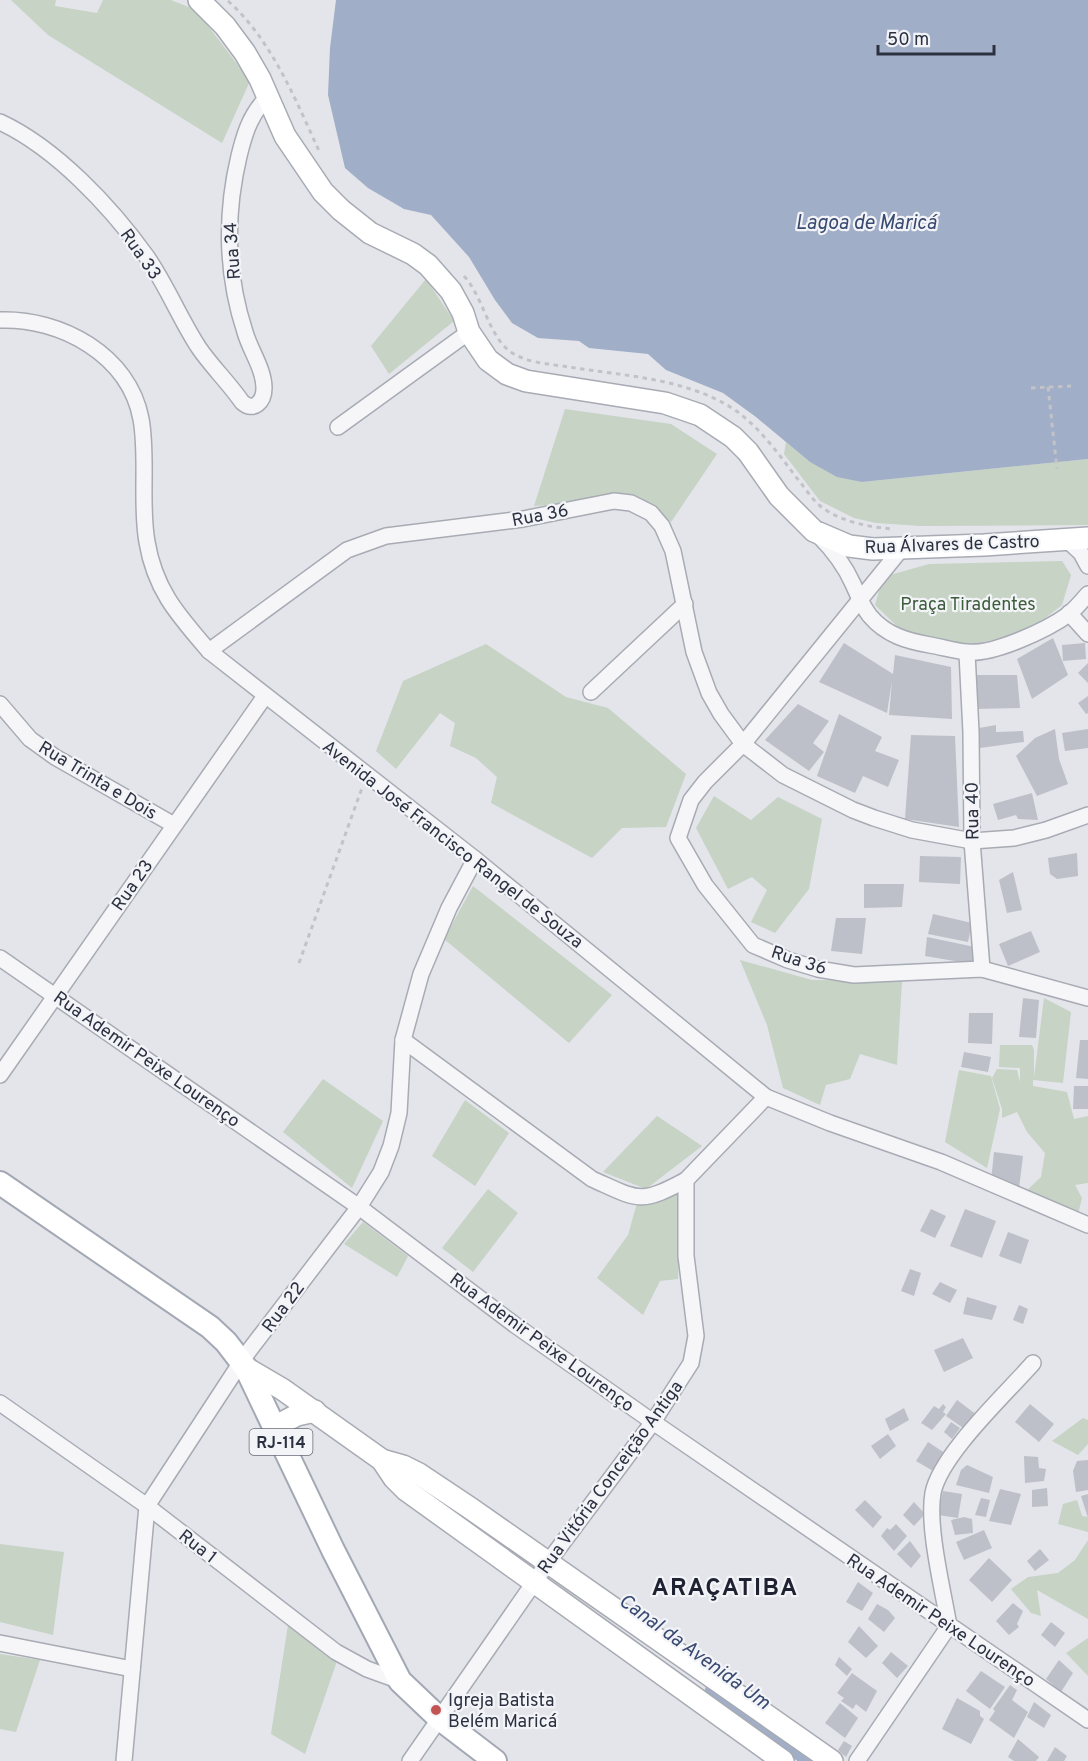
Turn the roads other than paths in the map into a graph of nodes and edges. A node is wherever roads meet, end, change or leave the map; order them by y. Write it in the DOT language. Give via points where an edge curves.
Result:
graph roads {
  1 [pos="199,0"];
  2 [pos="269,103"];
  3 [pos="0,122"];
  4 [pos="0,320"];
  5 [pos="469,332"];
  6 [pos="257,405"];
  7 [pos="338,427"];
  8 [pos="814,531"];
  9 [pos="900,539"];
  10 [pos="1078,539"];
  11 [pos="1088,566"];
  12 [pos="1088,593"];
  13 [pos="859,599"];
  14 [pos="685,604"];
  15 [pos="1070,613"];
  16 [pos="1088,634"];
  17 [pos="209,651"];
  18 [pos="967,653"];
  19 [pos="591,692"];
  20 [pos="265,696"];
  21 [pos="0,705"];
  22 [pos="743,744"];
  23 [pos="1088,815"];
  24 [pos="174,825"];
  25 [pos="972,841"];
  26 [pos="475,859"];
  27 [pos="0,958"];
  28 [pos="982,969"];
  29 [pos="56,995"];
  30 [pos="1088,998"];
  31 [pos="403,1040"];
  32 [pos="0,1075"];
  33 [pos="766,1097"];
  34 [pos="686,1180"];
  35 [pos="0,1183"];
  36 [pos="359,1207"];
  37 [pos="1088,1225"];
  38 [pos="1033,1363"];
  39 [pos="244,1365"];
  40 [pos="0,1403"];
  41 [pos="315,1411"];
  42 [pos="653,1422"];
  43 [pos="274,1427"];
  44 [pos="147,1506"];
  45 [pos="541,1572"];
  46 [pos="950,1626"];
  47 [pos="0,1643"];
  48 [pos="132,1669"];
  49 [pos="400,1681"];
  50 [pos="440,1719"];
  51 [pos="1088,1720"];
  52 [pos="124,1761"];
  53 [pos="410,1761"];
  54 [pos="495,1761"];
  55 [pos="783,1761"];
  56 [pos="832,1761"];
  57 [pos="857,1761"];
  1 -- 2 [label="street, Rua Álvares de Castro" via="234,37"];
  2 -- 5 [label="street, Rua Álvares de Castro" via="285,136 323,192 370,233 428,265 456,300"];
  2 -- 6 [label="street, Rua 34" via="263,102 254,112 246,130 229,219 236,300 263,379 263,394"];
  3 -- 6 [label="street, Rua 33" via="20,131 88,189 147,258 199,349 246,406"];
  4 -- 17 [label="street, Avenida José Francisco Rangel de Souza" via="61,329 90,344 131,387 141,420 147,542 159,584 175,612"];
  5 -- 7 [label="street"];
  5 -- 8 [label="street, Rua Álvares de Castro" via="488,360 515,378 665,403 717,424 748,452 779,496"];
  8 -- 9 [label="street, Rua Álvares de Castro" via="849,546 873,549"];
  8 -- 13 [label="street" via="830,547"];
  9 -- 10 [label="street, Rua Álvares de Castro" via="984,545"];
  9 -- 13 [label="street, Rua 36"];
  10 -- 11 [label="street"];
  12 -- 15 [label="street"];
  13 -- 18 [label="street" via="882,628 900,639"];
  13 -- 22 [label="street, Rua 36"];
  14 -- 17 [label="street, Rua 36" via="673,551 662,526 642,507 614,501 523,519 386,536 347,550"];
  14 -- 19 [label="street"];
  14 -- 22 [label="street, Rua 36" via="699,670 721,714"];
  15 -- 16 [label="street"];
  15 -- 18 [label="street" via="1010,643"];
  17 -- 20 [label="street, Avenida José Francisco Rangel de Souza"];
  18 -- 25 [label="street, Rua 40"];
  20 -- 24 [label="street, Rua 23"];
  20 -- 26 [label="street, Avenida José Francisco Rangel de Souza"];
  21 -- 24 [label="street, Rua Trinta e Dois" via="30,739 54,758"];
  22 -- 25 [label="street, Rua 36" via="783,775 853,810 912,830"];
  22 -- 28 [label="street, Rua 36" via="691,800 678,838 705,885 753,945 818,969 854,975"];
  23 -- 25 [label="street, Rua 36" via="1014,838"];
  24 -- 29 [label="street, Rua 23"];
  25 -- 28 [label="street, Rua 40"];
  26 -- 31 [label="street, Rua 22" via="421,974"];
  26 -- 33 [label="street, Avenida José Francisco Rangel de Souza"];
  27 -- 29 [label="street, Rua Ademir Peixe Lourenço"];
  28 -- 30 [label="street, Rua 36"];
  29 -- 32 [label="street, Rua 23"];
  29 -- 36 [label="street, Rua Ademir Peixe Lourenço"];
  31 -- 34 [label="street" via="592,1179 644,1199"];
  31 -- 36 [label="street, Rua 22" via="399,1113 391,1146 381,1172"];
  33 -- 34 [label="street"];
  33 -- 37 [label="street, Avenida José Francisco Rangel de Souza" via="941,1162"];
  34 -- 42 [label="street, Rua Vitória Conceição Antiga" via="686,1256 696,1336 691,1363"];
  35 -- 39 [label="main road, RJ-114" via="210,1327"];
  36 -- 39 [label="street, Rua 22"];
  36 -- 42 [label="street, Rua Ademir Peixe Lourenço" via="515,1325"];
  38 -- 46 [label="street" via="955,1449 937,1479 932,1495 933,1533"];
  39 -- 41 [label="street"];
  39 -- 43 [label="main road, RJ-114"];
  39 -- 44 [label="street, Rua 22"];
  40 -- 44 [label="street, Rua 1"];
  41 -- 43 [label="street"];
  41 -- 45 [label="street" via="382,1460 406,1490"];
  42 -- 45 [label="street, Rua Vitória Conceição Antiga"];
  42 -- 46 [label="street, Rua Ademir Peixe Lourenço"];
  43 -- 49 [label="main road, RJ-114"];
  44 -- 48 [label="street, Rua 22"];
  44 -- 49 [label="street, Rua 1" via="336,1652"];
  45 -- 50 [label="street, Rua Vitória Conceição Antiga"];
  45 -- 55 [label="street"];
  45 -- 56 [label="street"];
  46 -- 51 [label="street, Rua Ademir Peixe Lourenço"];
  46 -- 57 [label="street"];
  47 -- 48 [label="street"];
  48 -- 52 [label="street, Rua 22"];
  49 -- 50 [label="main road, RJ-114"];
  50 -- 53 [label="street"];
  50 -- 54 [label="main road, RJ-114"];
}
